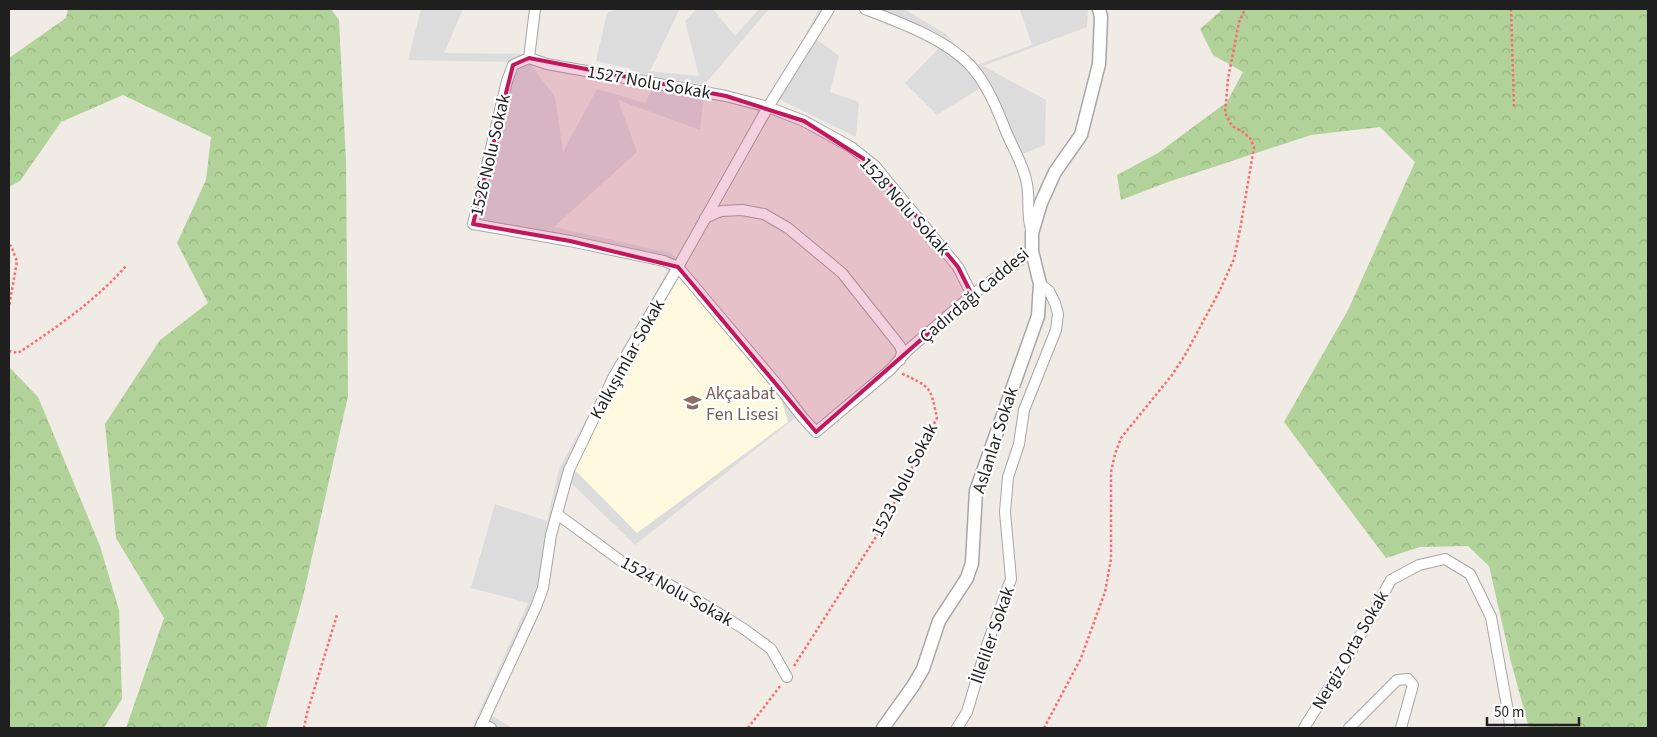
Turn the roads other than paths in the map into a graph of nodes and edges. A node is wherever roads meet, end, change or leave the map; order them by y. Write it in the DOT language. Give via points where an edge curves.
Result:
graph roads {
  1 [pos="535,9"];
  2 [pos="829,9"];
  3 [pos="865,9"];
  4 [pos="1098,9"];
  5 [pos="529,58"];
  6 [pos="768,107"];
  7 [pos="704,219"];
  8 [pos="1032,233"];
  9 [pos="1032,251"];
  10 [pos="678,267"];
  11 [pos="1040,284"];
  12 [pos="972,295"];
  13 [pos="900,360"];
  14 [pos="557,514"];
  15 [pos="787,677"];
  16 [pos="484,727"];
  17 [pos="883,728"];
  18 [pos="957,728"];
  19 [pos="1304,728"];
  20 [pos="1349,728"];
  21 [pos="1401,728"];
  22 [pos="1510,728"];
  1 -- 5 [label="street"];
  2 -- 6 [label="street, Kalkışımlar Sokak"];
  3 -- 8 [label="street" via="926,36 970,65 987,91 1022,165"];
  4 -- 8 [label="street, Çadırdağı Caddesi" via="1101,17 1099,64 1081,135 1054,172"];
  5 -- 6 [label="street, 1527 Nolu Sokak"];
  5 -- 10 [label="street, 1526 Nolu Sokak" via="513,65 507,81 473,224 570,241"];
  6 -- 7 [label="street, Kalkışımlar Sokak"];
  6 -- 12 [label="street, 1528 Nolu Sokak" via="804,120 851,147 874,166 958,267"];
  7 -- 10 [label="street, Kalkışımlar Sokak"];
  7 -- 13 [label="street" via="721,210 742,210 764,214 788,228 842,273 900,346"];
  8 -- 9 [label="street, Çadırdağı Caddesi"];
  9 -- 11 [label="street, Aslanlar Sokak"];
  9 -- 12 [label="street, Çadırdağı Caddesi"];
  10 -- 13 [label="street, Çadırdağı Caddesi" via="816,432"];
  10 -- 14 [label="street, Kalkışımlar Sokak" via="614,376 568,470"];
  11 -- 17 [label="street, Aslanlar Sokak" via="1038,316 976,491 972,564 967,578 939,621 923,669"];
  11 -- 18 [label="street, İlleliler Sokak" via="1049,291 1058,314 1056,330 1024,410 1008,477 1005,512 1011,579 967,712"];
  12 -- 13 [label="street, Çadırdağı Caddesi"];
  14 -- 15 [label="street, 1524 Nolu Sokak" via="621,561 700,602 758,639 771,649"];
  14 -- 16 [label="street, Kalkışımlar Sokak" via="543,588"];
  19 -- 22 [label="street, Nergiz Orta Sokak" via="1391,580 1419,564 1445,559 1470,574 1491,617"];
  20 -- 21 [label="street" via="1396,680 1408,679 1413,686"];
}
